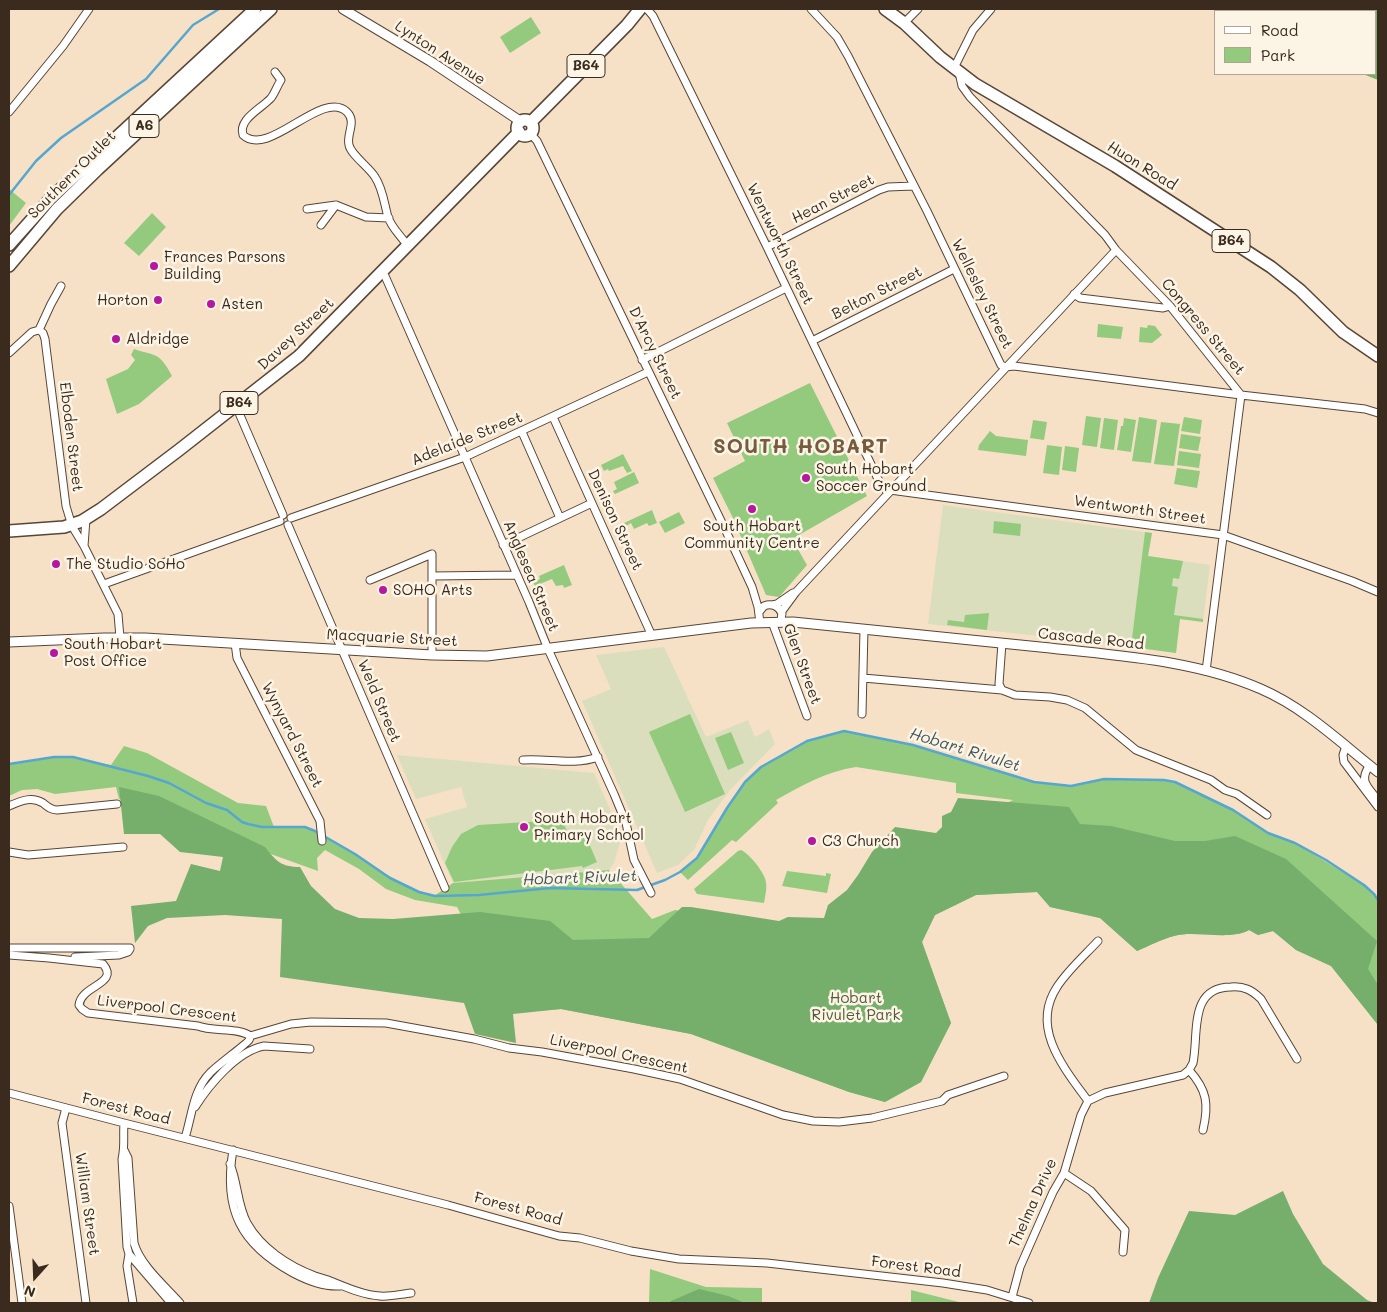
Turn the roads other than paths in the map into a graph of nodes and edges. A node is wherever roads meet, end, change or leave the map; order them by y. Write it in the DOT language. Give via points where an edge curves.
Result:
graph roads {
  1 [pos="89,9"];
  2 [pos="255,9"];
  3 [pos="271,9"];
  4 [pos="343,9"];
  5 [pos="640,9"];
  6 [pos="646,9"];
  7 [pos="811,9"];
  8 [pos="885,9"];
  9 [pos="918,9"];
  10 [pos="991,9"];
  11 [pos="904,23"];
  12 [pos="956,70"];
  13 [pos="275,72"];
  14 [pos="9,112"];
  15 [pos="525,127"];
  16 [pos="914,186"];
  17 [pos="336,205"];
  18 [pos="307,209"];
  19 [pos="388,218"];
  20 [pos="321,225"];
  21 [pos="9,245"];
  22 [pos="408,245"];
  23 [pos="767,247"];
  24 [pos="1116,250"];
  25 [pos="9,266"];
  26 [pos="954,269"];
  27 [pos="380,272"];
  28 [pos="61,286"];
  29 [pos="786,288"];
  30 [pos="1074,294"];
  31 [pos="1170,306"];
  32 [pos="39,330"];
  33 [pos="812,341"];
  34 [pos="9,353"];
  35 [pos="1378,356"];
  36 [pos="642,360"];
  37 [pos="1005,367"];
  38 [pos="648,372"];
  39 [pos="1241,395"];
  40 [pos="236,406"];
  41 [pos="1378,413"];
  42 [pos="553,417"];
  43 [pos="522,432"];
  44 [pos="466,457"];
  45 [pos="889,491"];
  46 [pos="592,504"];
  47 [pos="281,518"];
  48 [pos="560,518"];
  49 [pos="86,520"];
  50 [pos="289,522"];
  51 [pos="72,526"];
  52 [pos="9,530"];
  53 [pos="1224,535"];
  54 [pos="503,545"];
  55 [pos="84,546"];
  56 [pos="516,575"];
  57 [pos="432,576"];
  58 [pos="370,580"];
  59 [pos="104,584"];
  60 [pos="752,587"];
  61 [pos="796,592"];
  62 [pos="1378,592"];
  63 [pos="772,604"];
  64 [pos="759,612"];
  65 [pos="778,619"];
  66 [pos="760,622"];
  67 [pos="864,629"];
  68 [pos="652,636"];
  69 [pos="120,638"];
  70 [pos="9,642"];
  71 [pos="235,643"];
  72 [pos="1002,643"];
  73 [pos="548,649"];
  74 [pos="342,650"];
  75 [pos="432,655"];
  76 [pos="1206,671"];
  77 [pos="863,678"];
  78 [pos="1002,690"];
  79 [pos="862,714"];
  80 [pos="807,716"];
  81 [pos="1346,746"];
  82 [pos="598,757"];
  83 [pos="523,760"];
  84 [pos="1370,765"];
  85 [pos="1378,772"];
  86 [pos="1378,801"];
  87 [pos="117,804"];
  88 [pos="9,806"];
  89 [pos="1378,807"];
  90 [pos="1267,815"];
  91 [pos="322,841"];
  92 [pos="123,847"];
  93 [pos="9,852"];
  94 [pos="445,888"];
  95 [pos="651,893"];
  96 [pos="1098,941"];
  97 [pos="9,948"];
  98 [pos="9,955"];
  99 [pos="49,958"];
  100 [pos="250,1036"];
  101 [pos="310,1049"];
  102 [pos="1297,1059"];
  103 [pos="1189,1070"];
  104 [pos="1004,1076"];
  105 [pos="9,1093"];
  106 [pos="1088,1101"];
  107 [pos="66,1108"];
  108 [pos="194,1108"];
  109 [pos="124,1123"];
  110 [pos="1204,1130"];
  111 [pos="185,1138"];
  112 [pos="124,1150"];
  113 [pos="233,1150"];
  114 [pos="1064,1173"];
  115 [pos="9,1206"];
  116 [pos="1123,1252"];
  117 [pos="129,1254"];
  118 [pos="411,1293"];
  119 [pos="1012,1297"];
  120 [pos="22,1303"];
  121 [pos="86,1303"];
  122 [pos="132,1303"];
  123 [pos="171,1303"];
  124 [pos="180,1303"];
  125 [pos="1029,1303"];
  1 -- 14 [label="street"];
  2 -- 21 [label="main road, Southern Outlet / A6" via="58,191"];
  3 -- 25 [label="main road, Southern Outlet / A6" via="64,202"];
  4 -- 15 [label="street, Lynton Avenue" via="430,62"];
  5 -- 15 [label="main road, Davey Street / B64"];
  6 -- 23 [label="street, Wentworth Street" via="653,16"];
  7 -- 16 [label="street, Wellesley Street" via="841,44"];
  8 -- 11 [label="main road, Huon Road / B64"];
  9 -- 11 [label="street"];
  10 -- 12 [label="street" via="973,30"];
  11 -- 12 [label="main road, Huon Road / B64"];
  12 -- 24 [label="street, Congress Street" via="970,97"];
  12 -- 35 [label="main road, Huon Road / B64" via="990,94 1115,166 1267,264 1300,290 1343,332"];
  13 -- 19 [label="street" via="280,80 272,96 244,122 243,135 251,140 275,136 311,114 328,108 346,111 352,123 349,148 375,176"];
  15 -- 22 [label="main road, Davey Street / B64"];
  15 -- 36 [label="street, D'Arcy Street" via="537,141"];
  16 -- 23 [label="street, Hean Street" via="879,190"];
  16 -- 26 [label="street, Wellesley Street"];
  17 -- 18 [label="street"];
  17 -- 19 [label="street" via="366,217"];
  17 -- 20 [label="street"];
  19 -- 22 [label="street"];
  22 -- 27 [label="main road, Davey Street / B64"];
  23 -- 29 [label="street, Wentworth Street"];
  24 -- 30 [label="street"];
  24 -- 31 [label="street, Congress Street"];
  26 -- 33 [label="street, Belton Street"];
  26 -- 37 [label="street, Wellesley Street" via="1001,365"];
  27 -- 40 [label="main road, Davey Street / B64" via="299,356"];
  27 -- 44 [label="street, Anglesea Street" via="385,276"];
  28 -- 32 [label="street"];
  29 -- 33 [label="street, Wentworth Street"];
  29 -- 36 [label="street"];
  30 -- 31 [label="street" via="1080,298 1163,308"];
  30 -- 37 [label="street"];
  31 -- 39 [label="street, Congress Street"];
  32 -- 34 [label="street" via="32,332"];
  32 -- 51 [label="street, Elboden Street" via="45,339 66,506"];
  33 -- 45 [label="street, Wentworth Street" via="878,479"];
  36 -- 38 [label="street, D'Arcy Street"];
  37 -- 39 [label="street, Wellesley Street"];
  37 -- 45 [label="street"];
  38 -- 42 [label="street, Adelaide Street"];
  38 -- 60 [label="street, D'Arcy Street"];
  39 -- 41 [label="street, Wellesley Street" via="1365,408"];
  39 -- 53 [label="street, Congress Street"];
  40 -- 47 [label="street"];
  40 -- 49 [label="main road, Davey Street / B64"];
  42 -- 43 [label="street, Adelaide Street"];
  42 -- 46 [label="street, Denison Street"];
  43 -- 44 [label="street, Adelaide Street"];
  43 -- 48 [label="street"];
  44 -- 50 [label="street, Adelaide Street"];
  44 -- 54 [label="street, Anglesea Street"];
  45 -- 53 [label="street, Wentworth Street"];
  45 -- 61 [label="street"];
  46 -- 48 [label="street"];
  46 -- 68 [label="street, Denison Street"];
  47 -- 50 [label="street" via="283,525"];
  47 -- 50 [label="street" via="288,514"];
  47 -- 59 [label="street"];
  48 -- 54 [label="street"];
  49 -- 51 [label="main road, Davey Street / B64"];
  49 -- 55 [label="street"];
  50 -- 74 [label="street, Weld Street"];
  51 -- 52 [label="main road, Davey Street / B64"];
  51 -- 55 [label="street, Elboden Street"];
  53 -- 62 [label="street, Wentworth Street"];
  53 -- 76 [label="street, Congress Street"];
  54 -- 56 [label="street, Anglesea Street"];
  55 -- 59 [label="street, Elboden Street"];
  56 -- 57 [label="street"];
  56 -- 73 [label="street, Anglesea Street"];
  57 -- 58 [label="street" via="432,554"];
  57 -- 75 [label="street"];
  59 -- 69 [label="street, Elboden Street" via="120,618"];
  60 -- 63 [label="street, D'Arcy Street" via="761,598"];
  60 -- 64 [label="street, D'Arcy Street"];
  61 -- 63 [label="street"];
  61 -- 65 [label="street"];
  63 -- 64 [label="street"];
  63 -- 65 [label="street, D'Arcy Street" via="777,607"];
  64 -- 66 [label="street, D'Arcy Street"];
  65 -- 66 [label="street, Macquarie Street"];
  65 -- 67 [label="street, Cascade Road"];
  65 -- 80 [label="street, Glen Street"];
  66 -- 68 [label="street, Macquarie Street"];
  67 -- 72 [label="street, Cascade Road"];
  67 -- 77 [label="street"];
  68 -- 73 [label="street, Macquarie Street"];
  69 -- 70 [label="street, Macquarie Street"];
  69 -- 71 [label="street, Macquarie Street"];
  71 -- 74 [label="street, Macquarie Street"];
  71 -- 91 [label="street, Wynyard Street" via="237,658 320,821"];
  72 -- 76 [label="street, Cascade Road" via="1130,657"];
  72 -- 78 [label="street" via="999,684"];
  73 -- 75 [label="street, Macquarie Street" via="487,656"];
  73 -- 82 [label="street, Anglesea Street"];
  74 -- 75 [label="street, Macquarie Street"];
  74 -- 94 [label="street, Weld Street"];
  76 -- 81 [label="street, Cascade Road" via="1249,684 1277,697"];
  77 -- 78 [label="street"];
  77 -- 79 [label="street"];
  78 -- 90 [label="street" via="1015,695 1067,700 1085,708 1136,750 1211,780"];
  81 -- 84 [label="street, Cascade Road"];
  81 -- 89 [label="street" via="1344,762"];
  82 -- 83 [label="street" via="574,762"];
  82 -- 95 [label="street, Anglesea Street" via="626,823 634,860"];
  84 -- 85 [label="street, Cascade Road"];
  84 -- 86 [label="street" via="1364,780"];
  87 -- 88 [label="street" via="57,810 30,799"];
  92 -- 93 [label="street" via="28,855"];
  96 -- 106 [label="street" via="1064,977 1046,1016 1051,1044"];
  97 -- 99 [label="street" via="130,948 119,955"];
  98 -- 99 [label="street"];
  99 -- 100 [label="street, Liverpool Crescent" via="103,964 107,970 104,981 80,999 79,1005 88,1013"];
  100 -- 104 [label="street, Liverpool Crescent" via="277,1027 311,1022 396,1025 680,1079 813,1121 872,1118 942,1100"];
  100 -- 108 [label="street, Liverpool Crescent" via="247,1043 205,1079 196,1094"];
  101 -- 108 [label="street, Liverpool Crescent" via="257,1048 227,1068 208,1087"];
  102 -- 103 [label="street" via="1256,993 1242,987 1225,987 1211,992 1200,1006 1195,1054"];
  103 -- 106 [label="street" via="1177,1077 1105,1093"];
  103 -- 110 [label="street" via="1203,1088 1207,1115"];
  105 -- 107 [label="street, Forest Road"];
  106 -- 114 [label="street, Thelma Drive" via="1083,1107"];
  107 -- 109 [label="street, Forest Road"];
  107 -- 121 [label="street, William Street" via="62,1123"];
  108 -- 111 [label="street, Liverpool Crescent"];
  109 -- 111 [label="street, Forest Road"];
  109 -- 112 [label="street"];
  111 -- 113 [label="street, Forest Road"];
  112 -- 117 [label="street"];
  112 -- 124 [label="street" via="128,1158 136,1251"];
  113 -- 118 [label="street" via="230,1164 236,1177 242,1212 262,1244 273,1253 302,1270 373,1296"];
  113 -- 119 [label="street, Forest Road" via="559,1236 631,1251 679,1259 807,1266 987,1290"];
  114 -- 116 [label="street" via="1091,1191 1125,1230"];
  114 -- 119 [label="street, Thelma Drive" via="1020,1267"];
  115 -- 120 [label="street"];
  117 -- 122 [label="street" via="127,1266"];
  117 -- 123 [label="street"];
  119 -- 125 [label="street, Forest Road"];
}
